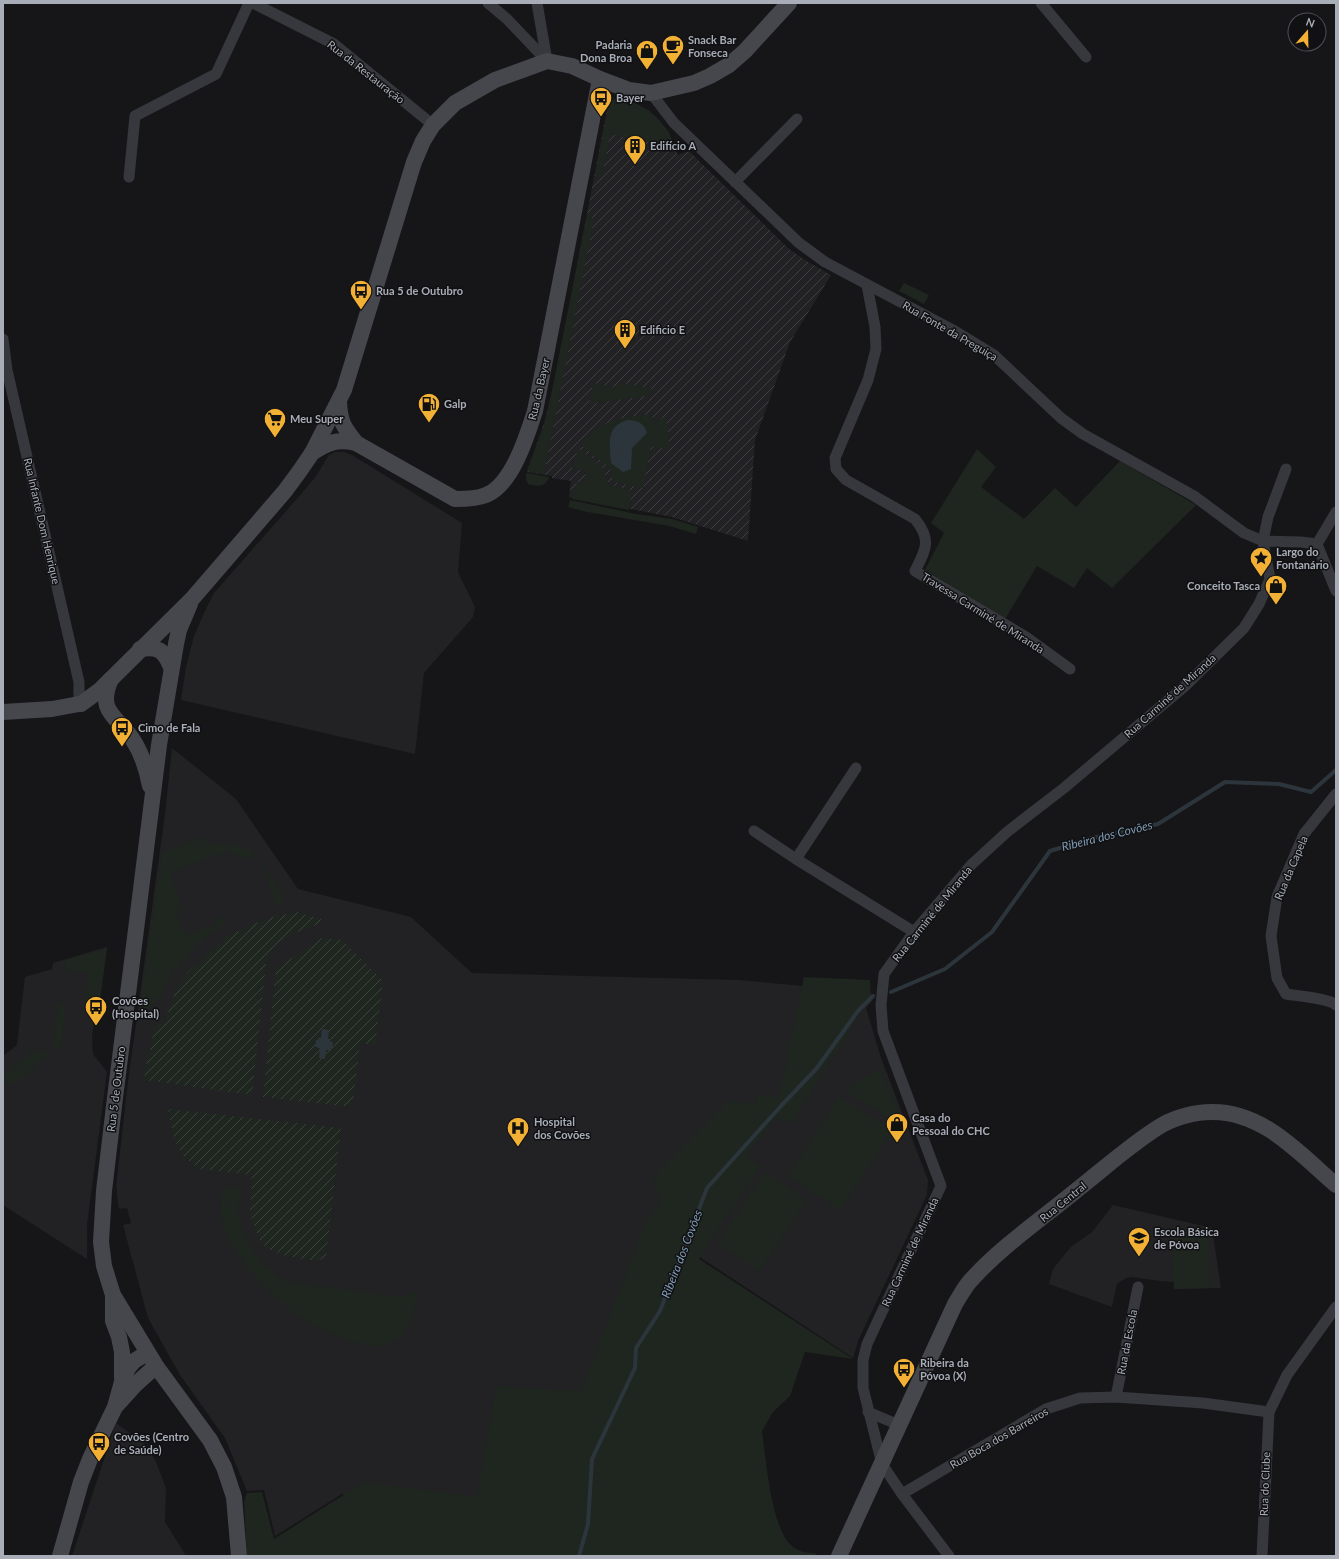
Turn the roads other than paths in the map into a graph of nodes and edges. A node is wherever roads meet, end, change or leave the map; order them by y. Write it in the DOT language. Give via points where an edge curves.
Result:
graph roads {
  1 [pos="249,3"];
  2 [pos="253,3"];
  3 [pos="488,3"];
  4 [pos="537,3"];
  5 [pos="789,3"];
  6 [pos="1041,3"];
  7 [pos="1086,57"];
  8 [pos="547,61"];
  9 [pos="600,80"];
  10 [pos="651,93"];
  11 [pos="797,119"];
  12 [pos="433,125"];
  13 [pos="129,177"];
  14 [pos="735,182"];
  15 [pos="867,285"];
  16 [pos="3,339"];
  17 [pos="5,370"];
  18 [pos="339,402"];
  19 [pos="356,443"];
  20 [pos="312,453"];
  21 [pos="1286,469"];
  22 [pos="1336,512"];
  23 [pos="1263,541"];
  24 [pos="1317,544"];
  25 [pos="1336,591"];
  26 [pos="192,599"];
  27 [pos="140,649"];
  28 [pos="171,667"];
  29 [pos="1070,669"];
  30 [pos="112,677"];
  31 [pos="80,704"];
  32 [pos="3,712"];
  33 [pos="112,716"];
  34 [pos="162,730"];
  35 [pos="130,736"];
  36 [pos="856,768"];
  37 [pos="1336,794"];
  38 [pos="152,800"];
  39 [pos="754,831"];
  40 [pos="796,859"];
  41 [pos="914,932"];
  42 [pos="1336,1005"];
  43 [pos="1336,1185"];
  44 [pos="1138,1287"];
  45 [pos="113,1295"];
  46 [pos="1336,1307"];
  47 [pos="152,1360"];
  48 [pos="122,1382"];
  49 [pos="1116,1397"];
  50 [pos="115,1407"];
  51 [pos="868,1412"];
  52 [pos="1269,1412"];
  53 [pos="899,1425"];
  54 [pos="882,1464"];
  55 [pos="902,1494"];
  56 [pos="60,1556"];
  57 [pos="239,1556"];
  58 [pos="839,1556"];
  59 [pos="949,1556"];
  60 [pos="1262,1556"];
  1 -- 13 [label="street" via="216,74 135,116"];
  2 -- 12 [label="street, Rua da Restauração" via="334,44"];
  3 -- 8 [label="street"];
  4 -- 8 [label="street"];
  5 -- 10 [label="street" via="729,66 694,83"];
  6 -- 7 [label="street"];
  8 -- 9 [label="street" via="572,66"];
  8 -- 12 [label="street" via="495,80 455,104"];
  9 -- 10 [label="street" via="629,90"];
  9 -- 19 [label="street, Rua da Bayer" via="535,411 527,436 503,483 487,495 455,499"];
  10 -- 14 [label="street, Rua Fonte da Preguiça" via="674,123"];
  11 -- 14 [label="street"];
  12 -- 18 [label="street" via="414,162"];
  14 -- 15 [label="street, Rua Fonte da Preguiça" via="799,242 825,262"];
  15 -- 23 [label="street, Rua Fonte da Preguiça" via="953,330 994,355 1061,418 1083,434 1194,496 1244,533"];
  15 -- 29 [label="street, Travessa Carminé de Miranda" via="875,327 876,349 868,380 835,458 836,469 846,480 915,519 922,528 926,539 926,551 915,571 1026,637"];
  16 -- 17 [label="street, Rua Infante Dom Henrique"];
  17 -- 31 [label="street, Rua Infante Dom Henrique" via="79,682"];
  18 -- 19 [label="street" via="339,414 343,425"];
  18 -- 20 [label="street"];
  19 -- 20 [label="street, Rua da Bayer" via="334,441"];
  20 -- 26 [label="street" via="285,491"];
  21 -- 23 [label="street" via="1268,517"];
  22 -- 24 [label="street"];
  23 -- 24 [label="street, Rua Fonte da Preguiça"];
  23 -- 41 [label="street, Rua Carminé de Miranda" via="1270,579 1259,604 1244,628 1185,686 1064,788 996,841 971,865"];
  24 -- 25 [label="street"];
  26 -- 27 [label="street"];
  26 -- 28 [label="street" via="180,630"];
  27 -- 28 [label="street" via="159,649 167,657"];
  27 -- 30 [label="street"];
  28 -- 34 [label="street"];
  30 -- 31 [label="street" via="100,690"];
  30 -- 33 [label="street" via="105,699"];
  31 -- 32 [label="street" via="52,710"];
  31 -- 33 [label="street" via="100,709"];
  33 -- 35 [label="street"];
  34 -- 35 [label="street" via="153,736"];
  34 -- 38 [label="street, Rua 5 de Outubro"];
  35 -- 38 [label="street, Rua 5 de Outubro" via="142,755"];
  36 -- 40 [label="street"];
  37 -- 42 [label="street, Rua da Capela" via="1304,834 1277,897 1272,936 1277,978 1286,994 1316,998"];
  38 -- 45 [label="street, Rua 5 de Outubro" via="102,1218 104,1266"];
  39 -- 40 [label="street"];
  40 -- 41 [label="street"];
  41 -- 51 [label="street, Rua Carminé de Miranda" via="884,974 881,1005 883,1031 941,1186 867,1344 862,1375"];
  43 -- 53 [label="street, Rua Central" via="1286,1141 1266,1127 1240,1116 1212,1112 1191,1114 1163,1125 1137,1142 992,1258 971,1280 955,1304"];
  44 -- 49 [label="street, Rua da Escola"];
  45 -- 47 [label="street, Rua 5 de Outubro"];
  45 -- 48 [label="street" via="113,1320 119,1336 123,1361"];
  46 -- 52 [label="street" via="1287,1375"];
  47 -- 48 [label="street" via="134,1361"];
  47 -- 50 [label="street" via="136,1384"];
  47 -- 57 [label="street, Rua 5 de Outubro" via="210,1440 224,1467 234,1497"];
  48 -- 50 [label="street"];
  49 -- 52 [label="street, Rua Boca dos Barreiros" via="1203,1403"];
  49 -- 55 [label="street, Rua Boca dos Barreiros" via="1080,1398 1046,1409"];
  50 -- 56 [label="street" via="81,1482"];
  51 -- 53 [label="street"];
  51 -- 54 [label="street, Rua Carminé de Miranda"];
  52 -- 60 [label="street, Rua do Clube"];
  53 -- 54 [label="street, Rua Central"];
  54 -- 55 [label="street, Rua Carminé de Miranda"];
  54 -- 58 [label="street, Rua Central"];
  55 -- 59 [label="street, Rua Carminé de Miranda"];
}
